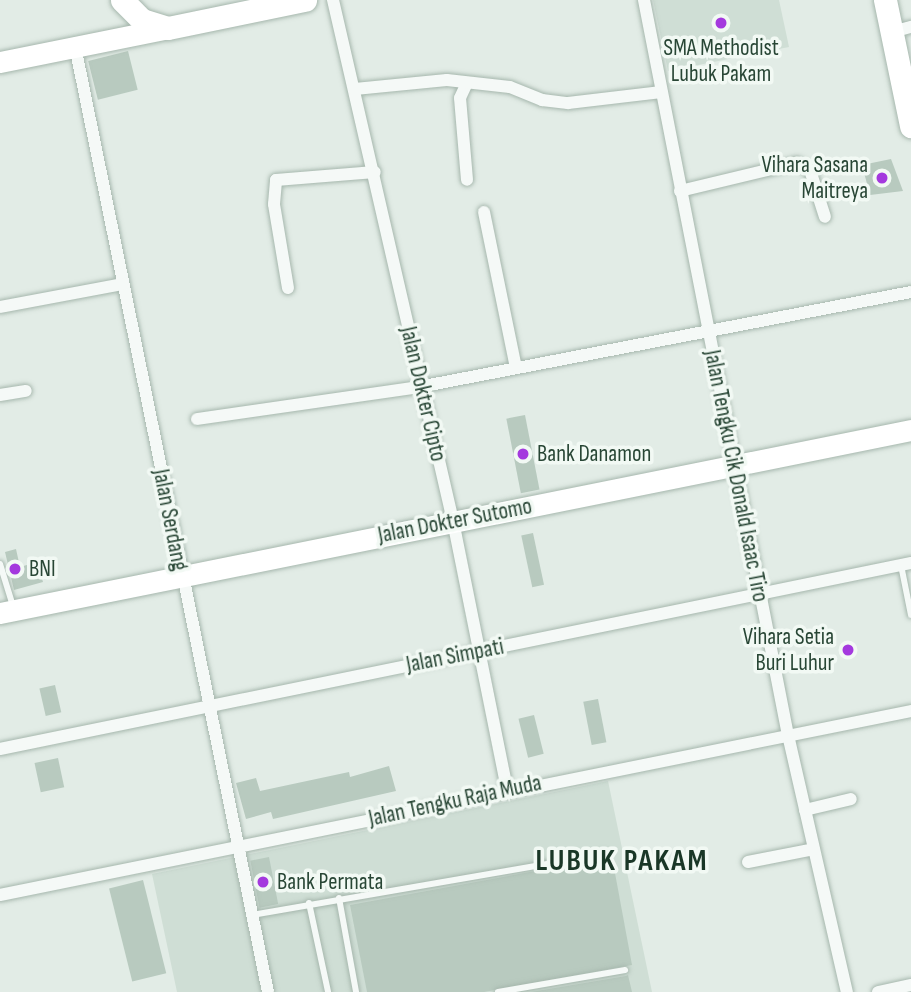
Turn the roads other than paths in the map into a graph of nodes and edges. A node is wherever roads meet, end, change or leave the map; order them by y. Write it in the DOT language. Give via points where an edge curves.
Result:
graph roads {
  1 [pos="305,0"];
  2 [pos="333,0"];
  3 [pos="644,0"];
  4 [pos="885,0"];
  5 [pos="123,2"];
  6 [pos="168,28"];
  7 [pos="902,29"];
  8 [pos="97,42"];
  9 [pos="75,46"];
  10 [pos="0,62"];
  11 [pos="466,85"];
  12 [pos="355,89"];
  13 [pos="661,92"];
  14 [pos="911,126"];
  15 [pos="375,172"];
  16 [pos="467,180"];
  17 [pos="680,191"];
  18 [pos="484,212"];
  19 [pos="825,217"];
  20 [pos="123,284"];
  21 [pos="288,288"];
  22 [pos="911,292"];
  23 [pos="0,307"];
  24 [pos="707,332"];
  25 [pos="516,368"];
  26 [pos="419,387"];
  27 [pos="26,391"];
  28 [pos="0,395"];
  29 [pos="197,419"];
  30 [pos="911,430"];
  31 [pos="737,464"];
  32 [pos="453,521"];
  33 [pos="0,564"];
  34 [pos="906,564"];
  35 [pos="181,577"];
  36 [pos="760,594"];
  37 [pos="7,611"];
  38 [pos="911,615"];
  39 [pos="476,651"];
  40 [pos="207,705"];
  41 [pos="911,711"];
  42 [pos="788,735"];
  43 [pos="0,749"];
  44 [pos="507,790"];
  45 [pos="851,799"];
  46 [pos="805,810"];
  47 [pos="237,846"];
  48 [pos="814,849"];
  49 [pos="605,854"];
  50 [pos="748,862"];
  51 [pos="0,895"];
  52 [pos="339,898"];
  53 [pos="309,903"];
  54 [pos="251,915"];
  55 [pos="625,970"];
  56 [pos="911,985"];
  57 [pos="268,992"];
  58 [pos="328,992"];
  59 [pos="356,992"];
  60 [pos="498,992"];
  61 [pos="847,992"];
  62 [pos="878,992"];
  1 -- 6 [label="highway"];
  2 -- 12 [label="street, Jalan Dokter Cipto"];
  3 -- 13 [label="street, Jalan Tengku Cik Donald Isaac Tiro"];
  4 -- 7 [label="highway"];
  5 -- 6 [label="highway" via="142,20"];
  5 -- 8 [label="main road" via="116,27"];
  6 -- 8 [label="main road"];
  7 -- 14 [label="highway"];
  8 -- 9 [label="main road"];
  9 -- 10 [label="main road"];
  9 -- 20 [label="street, Jalan Serdang"];
  11 -- 12 [label="street" via="424,80"];
  11 -- 13 [label="street" via="510,87 542,100 568,103"];
  11 -- 16 [label="street" via="460,97"];
  12 -- 15 [label="street, Jalan Dokter Cipto"];
  13 -- 17 [label="street, Jalan Tengku Cik Donald Isaac Tiro"];
  15 -- 21 [label="street" via="276,180 274,204"];
  15 -- 26 [label="street, Jalan Dokter Cipto"];
  17 -- 19 [label="street" via="797,163 810,170"];
  17 -- 24 [label="street, Jalan Tengku Cik Donald Isaac Tiro"];
  18 -- 25 [label="street"];
  20 -- 23 [label="street"];
  20 -- 35 [label="street, Jalan Serdang"];
  22 -- 24 [label="street"];
  24 -- 25 [label="street"];
  24 -- 31 [label="street, Jalan Tengku Cik Donald Isaac Tiro"];
  25 -- 26 [label="street"];
  26 -- 29 [label="street"];
  26 -- 32 [label="street, Jalan Dokter Cipto"];
  27 -- 28 [label="street"];
  30 -- 31 [label="main road, Jalan Dokter Sutomo"];
  31 -- 32 [label="main road, Jalan Dokter Sutomo"];
  31 -- 36 [label="street, Jalan Tengku Cik Donald Isaac Tiro"];
  32 -- 35 [label="main road, Jalan Dokter Sutomo"];
  32 -- 39 [label="street, Jalan Dokter Cipto"];
  33 -- 37 [label="lane"];
  34 -- 36 [label="street, Jalan Simpati"];
  34 -- 38 [label="lane"];
  35 -- 37 [label="main road, Jalan Dokter Sutomo"];
  35 -- 40 [label="street, Jalan Serdang"];
  36 -- 39 [label="street, Jalan Simpati"];
  36 -- 42 [label="street, Jalan Tengku Cik Donald Isaac Tiro"];
  39 -- 40 [label="street, Jalan Simpati"];
  39 -- 44 [label="street, Jalan Dokter Cipto"];
  40 -- 43 [label="street, Jalan Simpati"];
  40 -- 47 [label="street, Jalan Serdang"];
  41 -- 42 [label="street, Jalan Tengku Raja Muda"];
  42 -- 44 [label="street, Jalan Tengku Raja Muda"];
  42 -- 46 [label="street, Jalan Tengku Cik Donald Isaac Tiro"];
  44 -- 47 [label="street, Jalan Tengku Raja Muda"];
  45 -- 46 [label="street"];
  46 -- 48 [label="street, Jalan Tengku Cik Donald Isaac Tiro"];
  47 -- 51 [label="street, Jalan Tengku Raja Muda"];
  47 -- 54 [label="street, Jalan Serdang"];
  48 -- 50 [label="street"];
  48 -- 61 [label="street, Jalan Tengku Cik Donald Isaac Tiro"];
  49 -- 52 [label="lane"];
  52 -- 53 [label="lane"];
  52 -- 59 [label="lane"];
  53 -- 54 [label="lane"];
  53 -- 58 [label="lane"];
  54 -- 57 [label="street, Jalan Serdang"];
  55 -- 60 [label="lane"];
  56 -- 62 [label="street"];
}
